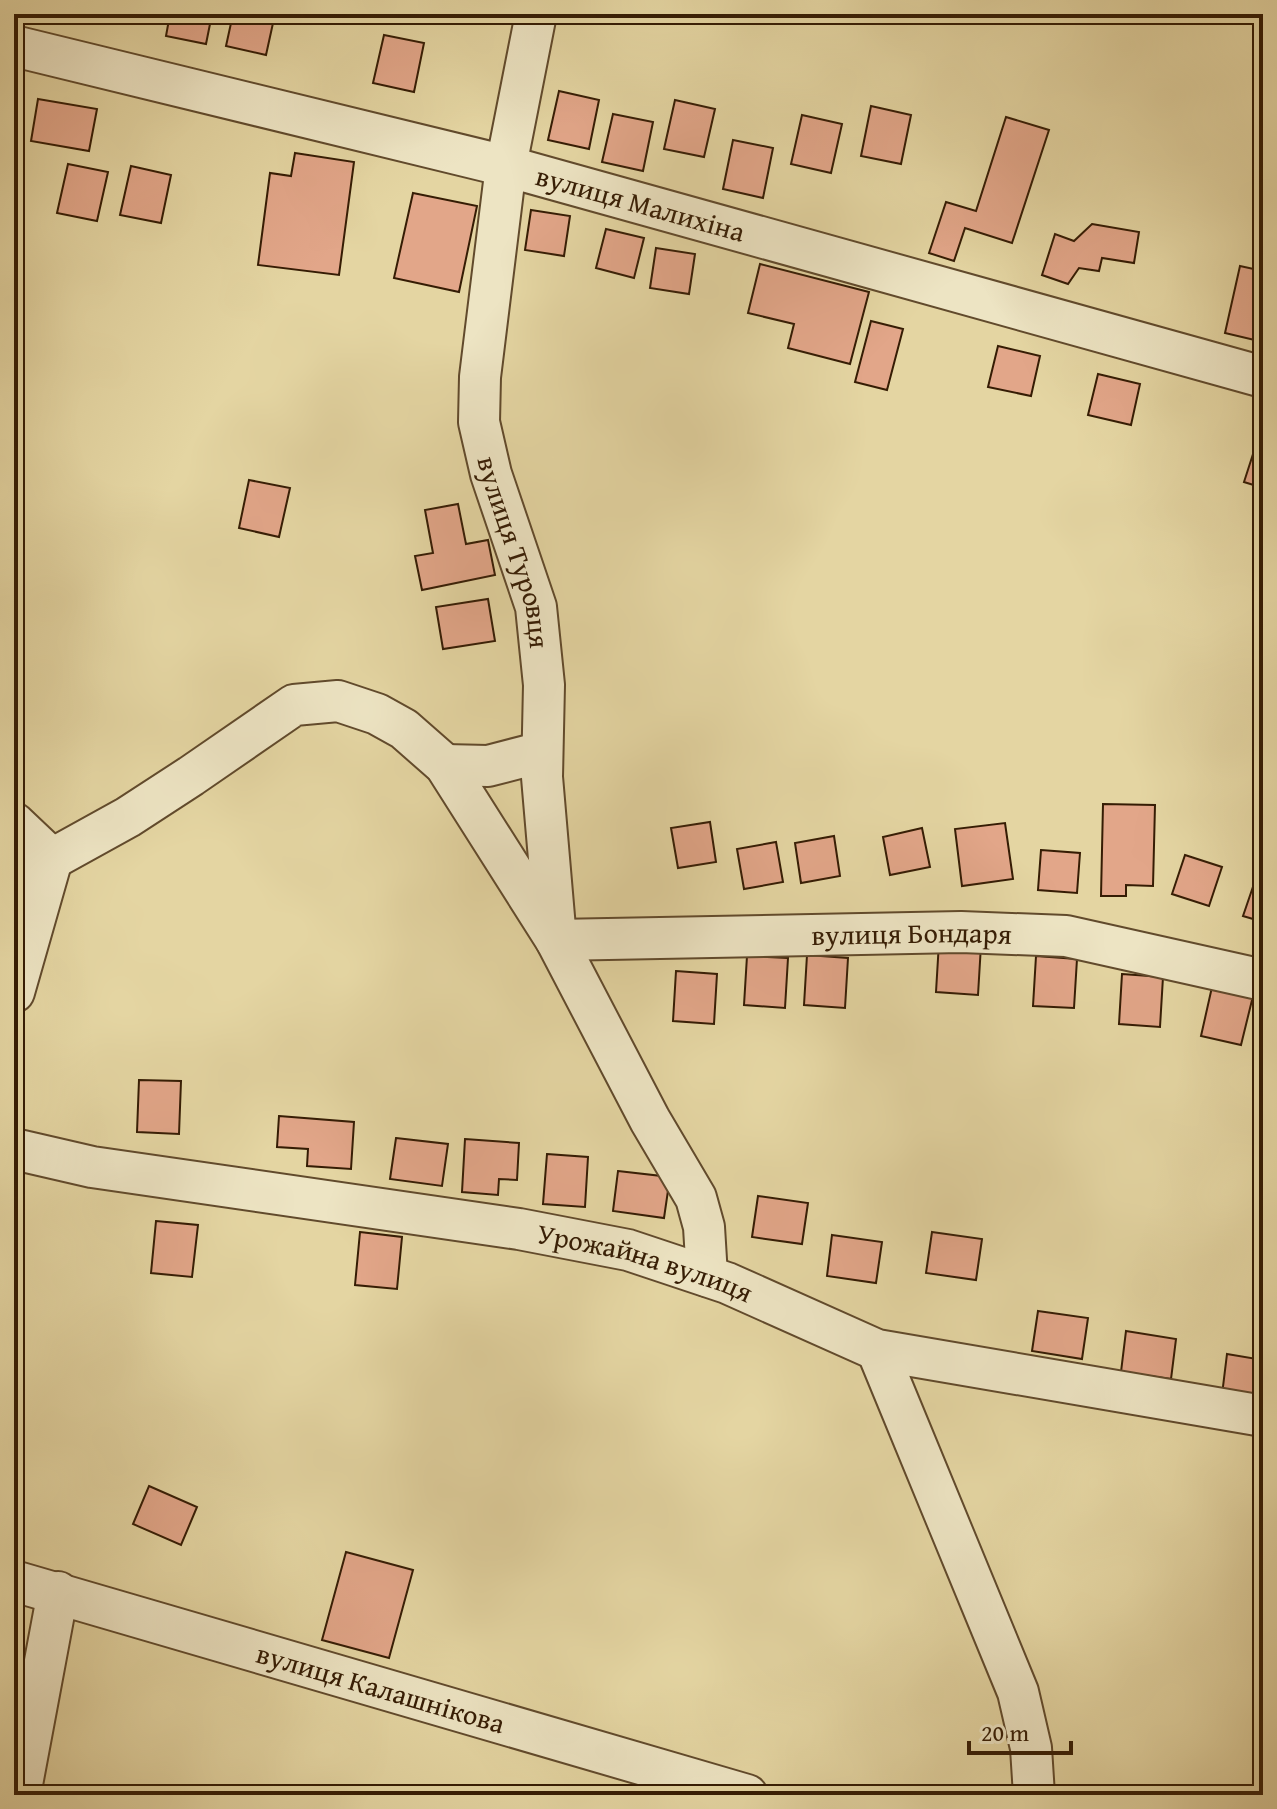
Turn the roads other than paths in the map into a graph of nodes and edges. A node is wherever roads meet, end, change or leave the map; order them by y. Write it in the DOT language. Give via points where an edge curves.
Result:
graph roads {
  1 [pos="536,14"];
  2 [pos="14,46"];
  3 [pos="506,166"];
  4 [pos="1263,377"];
  5 [pos="542,752"];
  6 [pos="445,765"];
  7 [pos="14,823"];
  8 [pos="52,859"];
  9 [pos="14,887"];
  10 [pos="556,940"];
  11 [pos="1263,980"];
  12 [pos="14,992"];
  13 [pos="14,1149"];
  14 [pos="707,1276"];
  15 [pos="877,1350"];
  16 [pos="1263,1416"];
  17 [pos="14,1581"];
  18 [pos="58,1592"];
  19 [pos="20,1795"];
  20 [pos="747,1795"];
  21 [pos="1034,1795"];
  1 -- 3 [label="street, вулиця Туровця"];
  2 -- 3 [label="street, вулиця Малихіна"];
  3 -- 4 [label="street, вулиця Малихіна"];
  3 -- 5 [label="street, вулиця Туровця" via="479,422 536,607 544,685"];
  5 -- 6 [label="street" via="488,766"];
  5 -- 10 [label="street, вулиця Туровця"];
  6 -- 8 [label="street" via="404,729 377,714 338,701 294,705 128,817"];
  6 -- 10 [label="street"];
  7 -- 8 [label="street"];
  8 -- 9 [label="street"];
  8 -- 12 [label="street"];
  10 -- 11 [label="street, вулиця Бондаря" via="961,932 1066,936"];
  10 -- 14 [label="street" via="696,1198"];
  13 -- 14 [label="street, Урожайна вулиця" via="92,1167 519,1229 628,1250"];
  14 -- 15 [label="street, Урожайна вулиця"];
  15 -- 16 [label="street, Урожайна вулиця"];
  15 -- 21 [label="street" via="1018,1692 1031,1748"];
  17 -- 18 [label="street, вулиця Калашнікова"];
  18 -- 19 [label="street"];
  18 -- 20 [label="street, вулиця Калашнікова"];
}
